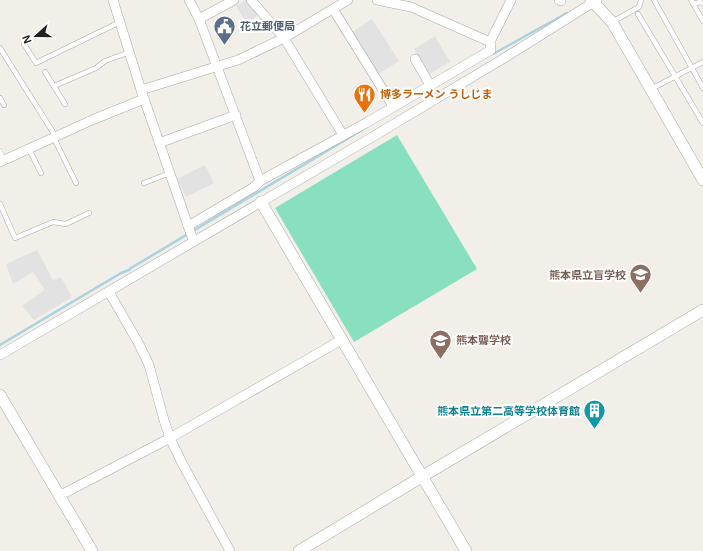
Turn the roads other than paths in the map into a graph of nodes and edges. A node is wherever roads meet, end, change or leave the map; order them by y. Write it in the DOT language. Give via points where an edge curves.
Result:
graph roads {
  1 [pos="113,0"];
  2 [pos="189,0"];
  3 [pos="234,0"];
  4 [pos="251,0"];
  5 [pos="348,0"];
  6 [pos="377,0"];
  7 [pos="511,0"];
  8 [pos="641,0"];
  9 [pos="654,0"];
  10 [pos="388,1"];
  11 [pos="594,1"];
  12 [pos="692,2"];
  13 [pos="703,2"];
  14 [pos="333,10"];
  15 [pos="638,14"];
  16 [pos="199,19"];
  17 [pos="703,21"];
  18 [pos="120,22"];
  19 [pos="612,22"];
  20 [pos="284,38"];
  21 [pos="490,42"];
  22 [pos="24,44"];
  23 [pos="0,48"];
  24 [pos="130,52"];
  25 [pos="2,57"];
  26 [pos="415,59"];
  27 [pos="703,62"];
  28 [pos="218,67"];
  29 [pos="692,68"];
  30 [pos="46,72"];
  31 [pos="676,76"];
  32 [pos="430,85"];
  33 [pos="54,86"];
  34 [pos="703,88"];
  35 [pos="650,89"];
  36 [pos="142,94"];
  37 [pos="0,98"];
  38 [pos="64,104"];
  39 [pos="4,105"];
  40 [pos="393,106"];
  41 [pos="236,115"];
  42 [pos="366,123"];
  43 [pos="703,123"];
  44 [pos="343,135"];
  45 [pos="374,136"];
  46 [pos="55,138"];
  47 [pos="159,143"];
  48 [pos="0,150"];
  49 [pos="29,150"];
  50 [pos="2,161"];
  51 [pos="41,173"];
  52 [pos="170,173"];
  53 [pos="703,180"];
  54 [pos="260,181"];
  55 [pos="144,183"];
  56 [pos="76,184"];
  57 [pos="261,202"];
  58 [pos="0,204"];
  59 [pos="89,213"];
  60 [pos="6,217"];
  61 [pos="0,220"];
  62 [pos="188,226"];
  63 [pos="193,240"];
  64 [pos="108,292"];
  65 [pos="703,310"];
  66 [pos="343,339"];
  67 [pos="0,355"];
  68 [pos="0,395"];
  69 [pos="170,438"];
  70 [pos="423,476"];
  71 [pos="59,496"];
  72 [pos="92,551"];
  73 [pos="230,551"];
  74 [pos="299,551"];
  75 [pos="466,551"];
  1 -- 18 [label="street"];
  2 -- 16 [label="street"];
  3 -- 16 [label="street"];
  4 -- 20 [label="street"];
  5 -- 14 [label="street"];
  6 -- 10 [label="street"];
  7 -- 21 [label="street"];
  8 -- 19 [label="lane" via="639,7"];
  9 -- 29 [label="lane"];
  10 -- 21 [label="street" via="411,7"];
  11 -- 19 [label="street"];
  11 -- 45 [label="street"];
  12 -- 13 [label="lane"];
  12 -- 17 [label="lane"];
  14 -- 20 [label="street"];
  14 -- 40 [label="street"];
  15 -- 31 [label="lane"];
  16 -- 28 [label="street"];
  18 -- 22 [label="lane" via="36,63"];
  18 -- 24 [label="street"];
  19 -- 35 [label="street"];
  20 -- 28 [label="street"];
  20 -- 44 [label="street"];
  21 -- 32 [label="street" via="491,50"];
  23 -- 25 [label="lane"];
  24 -- 33 [label="lane"];
  24 -- 36 [label="street"];
  25 -- 46 [label="lane"];
  26 -- 32 [label="street"];
  27 -- 29 [label="lane"];
  28 -- 36 [label="street"];
  28 -- 41 [label="street"];
  29 -- 31 [label="lane"];
  29 -- 34 [label="lane"];
  30 -- 33 [label="lane"];
  31 -- 35 [label="lane"];
  31 -- 43 [label="lane"];
  32 -- 40 [label="street"];
  33 -- 38 [label="lane"];
  35 -- 53 [label="street"];
  36 -- 46 [label="street"];
  36 -- 47 [label="street"];
  37 -- 39 [label="lane"];
  40 -- 42 [label="street"];
  41 -- 47 [label="street"];
  41 -- 54 [label="street"];
  42 -- 44 [label="street"];
  42 -- 45 [label="street"];
  44 -- 54 [label="street"];
  45 -- 57 [label="street"];
  46 -- 49 [label="street"];
  46 -- 56 [label="lane"];
  47 -- 52 [label="street"];
  48 -- 50 [label="lane"];
  49 -- 50 [label="street"];
  49 -- 51 [label="lane"];
  52 -- 55 [label="lane"];
  52 -- 62 [label="street"];
  54 -- 62 [label="street"];
  57 -- 63 [label="street"];
  57 -- 66 [label="street"];
  58 -- 60 [label="lane"];
  59 -- 60 [label="lane" via="66,224 53,222 15,238"];
  60 -- 61 [label="lane"];
  62 -- 63 [label="street"];
  63 -- 64 [label="street"];
  64 -- 67 [label="street"];
  64 -- 69 [label="street" via="149,365"];
  65 -- 70 [label="street"];
  66 -- 69 [label="street"];
  66 -- 70 [label="street"];
  68 -- 71 [label="street"];
  69 -- 71 [label="street"];
  69 -- 73 [label="street"];
  70 -- 74 [label="street"];
  70 -- 75 [label="street"];
  71 -- 72 [label="street"];
}
